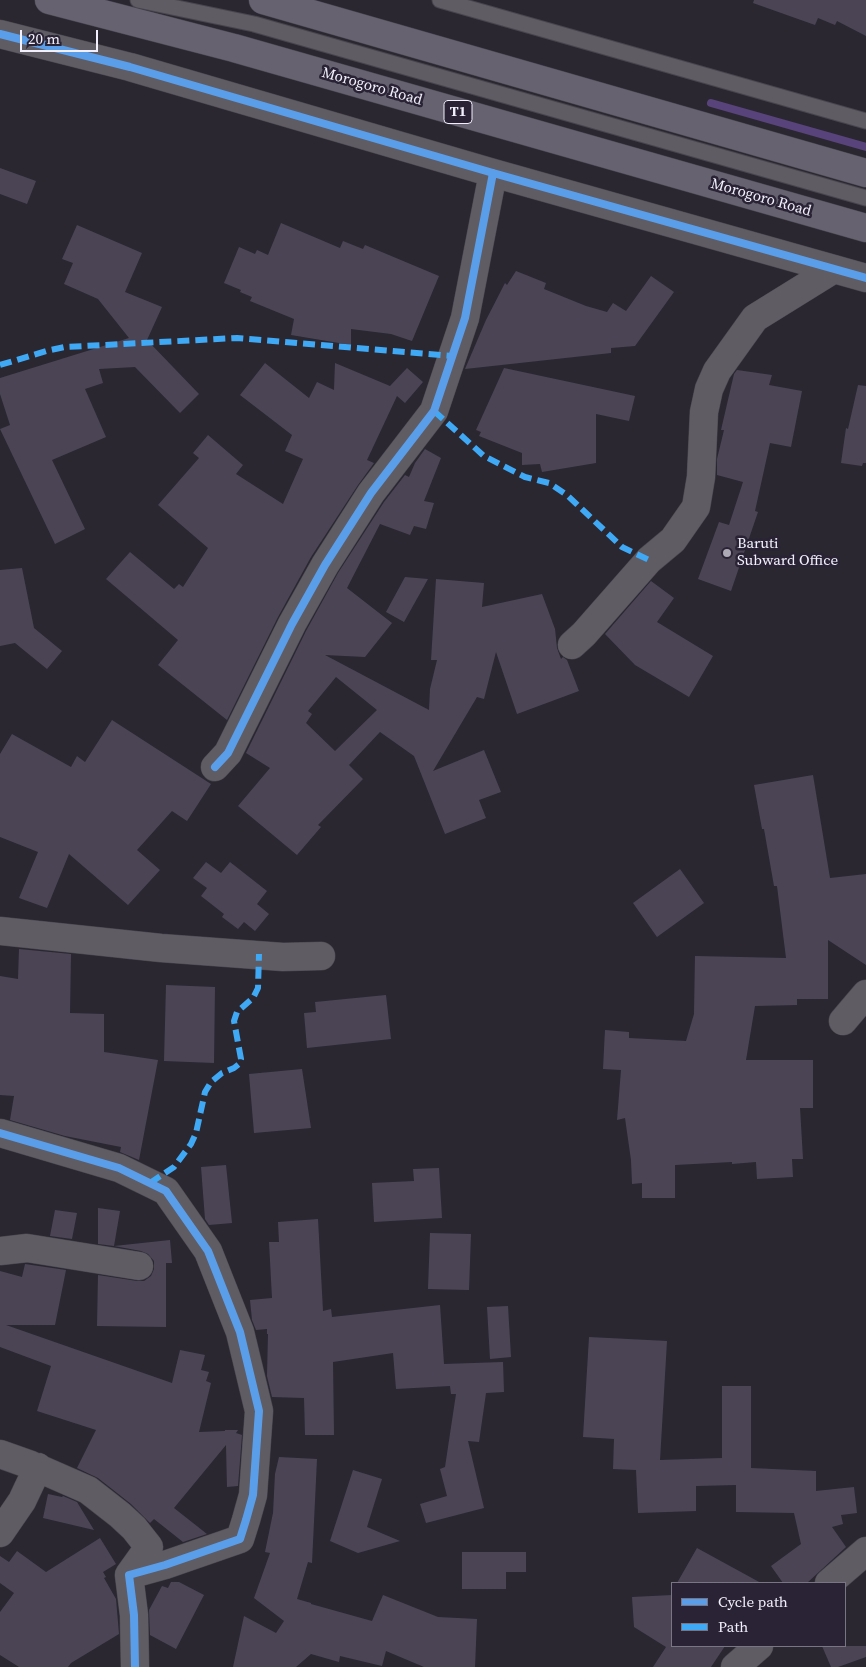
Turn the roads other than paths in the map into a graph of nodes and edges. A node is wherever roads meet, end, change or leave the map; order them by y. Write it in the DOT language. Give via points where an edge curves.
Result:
graph roads {
  1 [pos="49,0"];
  2 [pos="138,0"];
  3 [pos="189,0"];
  4 [pos="440,0"];
  5 [pos="258,12"];
  6 [pos="0,34"];
  7 [pos="866,121"];
  8 [pos="493,173"];
  9 [pos="866,173"];
  10 [pos="866,198"];
  11 [pos="866,228"];
  12 [pos="834,269"];
  13 [pos="866,278"];
  14 [pos="572,644"];
  15 [pos="215,767"];
  16 [pos="0,931"];
  17 [pos="321,956"];
  18 [pos="866,994"];
  19 [pos="843,1021"];
  20 [pos="0,1133"];
  21 [pos="0,1252"];
  22 [pos="139,1266"];
  23 [pos="0,1454"];
  24 [pos="38,1467"];
  25 [pos="0,1533"];
  26 [pos="866,1551"];
  27 [pos="129,1575"];
  28 [pos="830,1582"];
  29 [pos="758,1647"];
  30 [pos="135,1667"];
  31 [pos="735,1667"];
  1 -- 11 [label="highway, Morogoro Road / T1" via="234,48"];
  2 -- 5 [label="lane, Morogoro Road"];
  3 -- 5 [label="lane, Morogoro Road"];
  4 -- 7 [label="lane"];
  5 -- 9 [label="highway, Morogoro Road"];
  5 -- 10 [label="lane, Morogoro Road"];
  6 -- 8 [label="street" via="130,67"];
  8 -- 12 [label="street"];
  8 -- 15 [label="street" via="465,318 434,411 371,493 325,565 228,753"];
  12 -- 13 [label="street"];
  12 -- 14 [label="street" via="755,318 717,371 708,389 704,412 696,507 674,540 649,560"];
  16 -- 17 [label="street" via="161,948 284,957"];
  18 -- 19 [label="street"];
  20 -- 27 [label="street" via="119,1168 166,1191 208,1250 240,1332 259,1411 253,1495 240,1539"];
  21 -- 22 [label="street" via="27,1248"];
  23 -- 24 [label="street"];
  24 -- 25 [label="street" via="22,1501"];
  24 -- 27 [label="street" via="88,1490 134,1528 149,1547"];
  26 -- 28 [label="street"];
  27 -- 30 [label="street"];
  29 -- 31 [label="street"];
}
